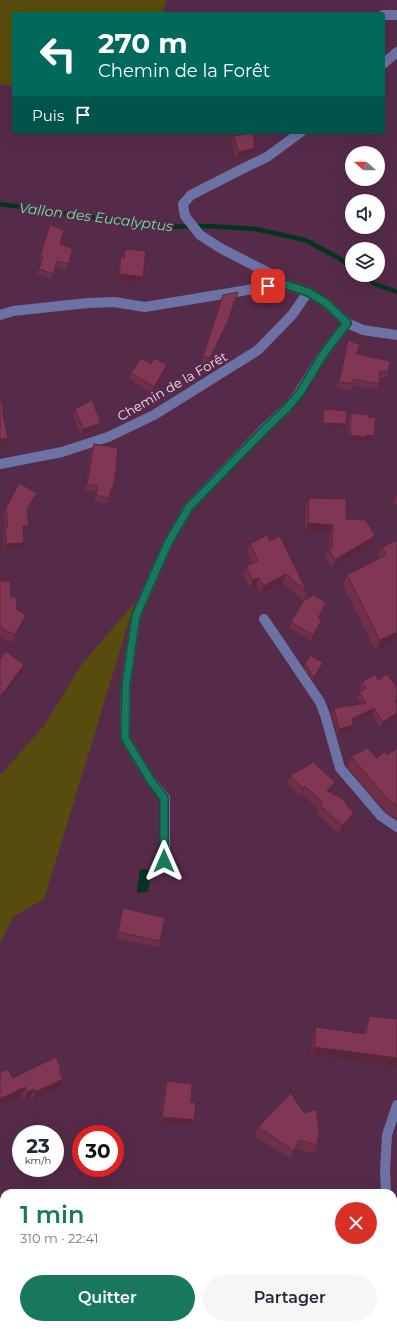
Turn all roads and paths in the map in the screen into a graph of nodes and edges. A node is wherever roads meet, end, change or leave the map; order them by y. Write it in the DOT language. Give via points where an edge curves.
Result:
graph roads {
  1 [pos="385,15"];
  2 [pos="397,15"];
  3 [pos="397,52"];
  4 [pos="385,62"];
  5 [pos="298,134"];
  6 [pos="284,284"];
  7 [pos="308,292"];
  8 [pos="0,315"];
  9 [pos="347,323"];
  10 [pos="397,335"];
  11 [pos="0,464"];
  12 [pos="264,619"];
  13 [pos="397,827"];
  14 [pos="164,861"];
  15 [pos="397,1105"];
  16 [pos="386,1189"];
  1 -- 2 [label="street"];
  3 -- 4 [label="street"];
  5 -- 6 [label="street" via="267,157 191,195 183,204 185,216 200,235"];
  6 -- 7 [label="street"];
  6 -- 8 [label="street" via="145,306 114,302 88,303 13,311"];
  7 -- 9 [label="street" via="326,303"];
  7 -- 11 [label="street, Chemin de la Forêt" via="292,315 258,350 154,415 108,437 62,452"];
  9 -- 10 [label="street" via="363,330"];
  9 -- 14 [label="street" via="324,353 300,393 189,507 168,543 136,616 126,684 125,738 164,798"];
  12 -- 13 [label="street" via="320,702 340,768 381,816"];
  15 -- 16 [label="street" via="388,1135"];
}
